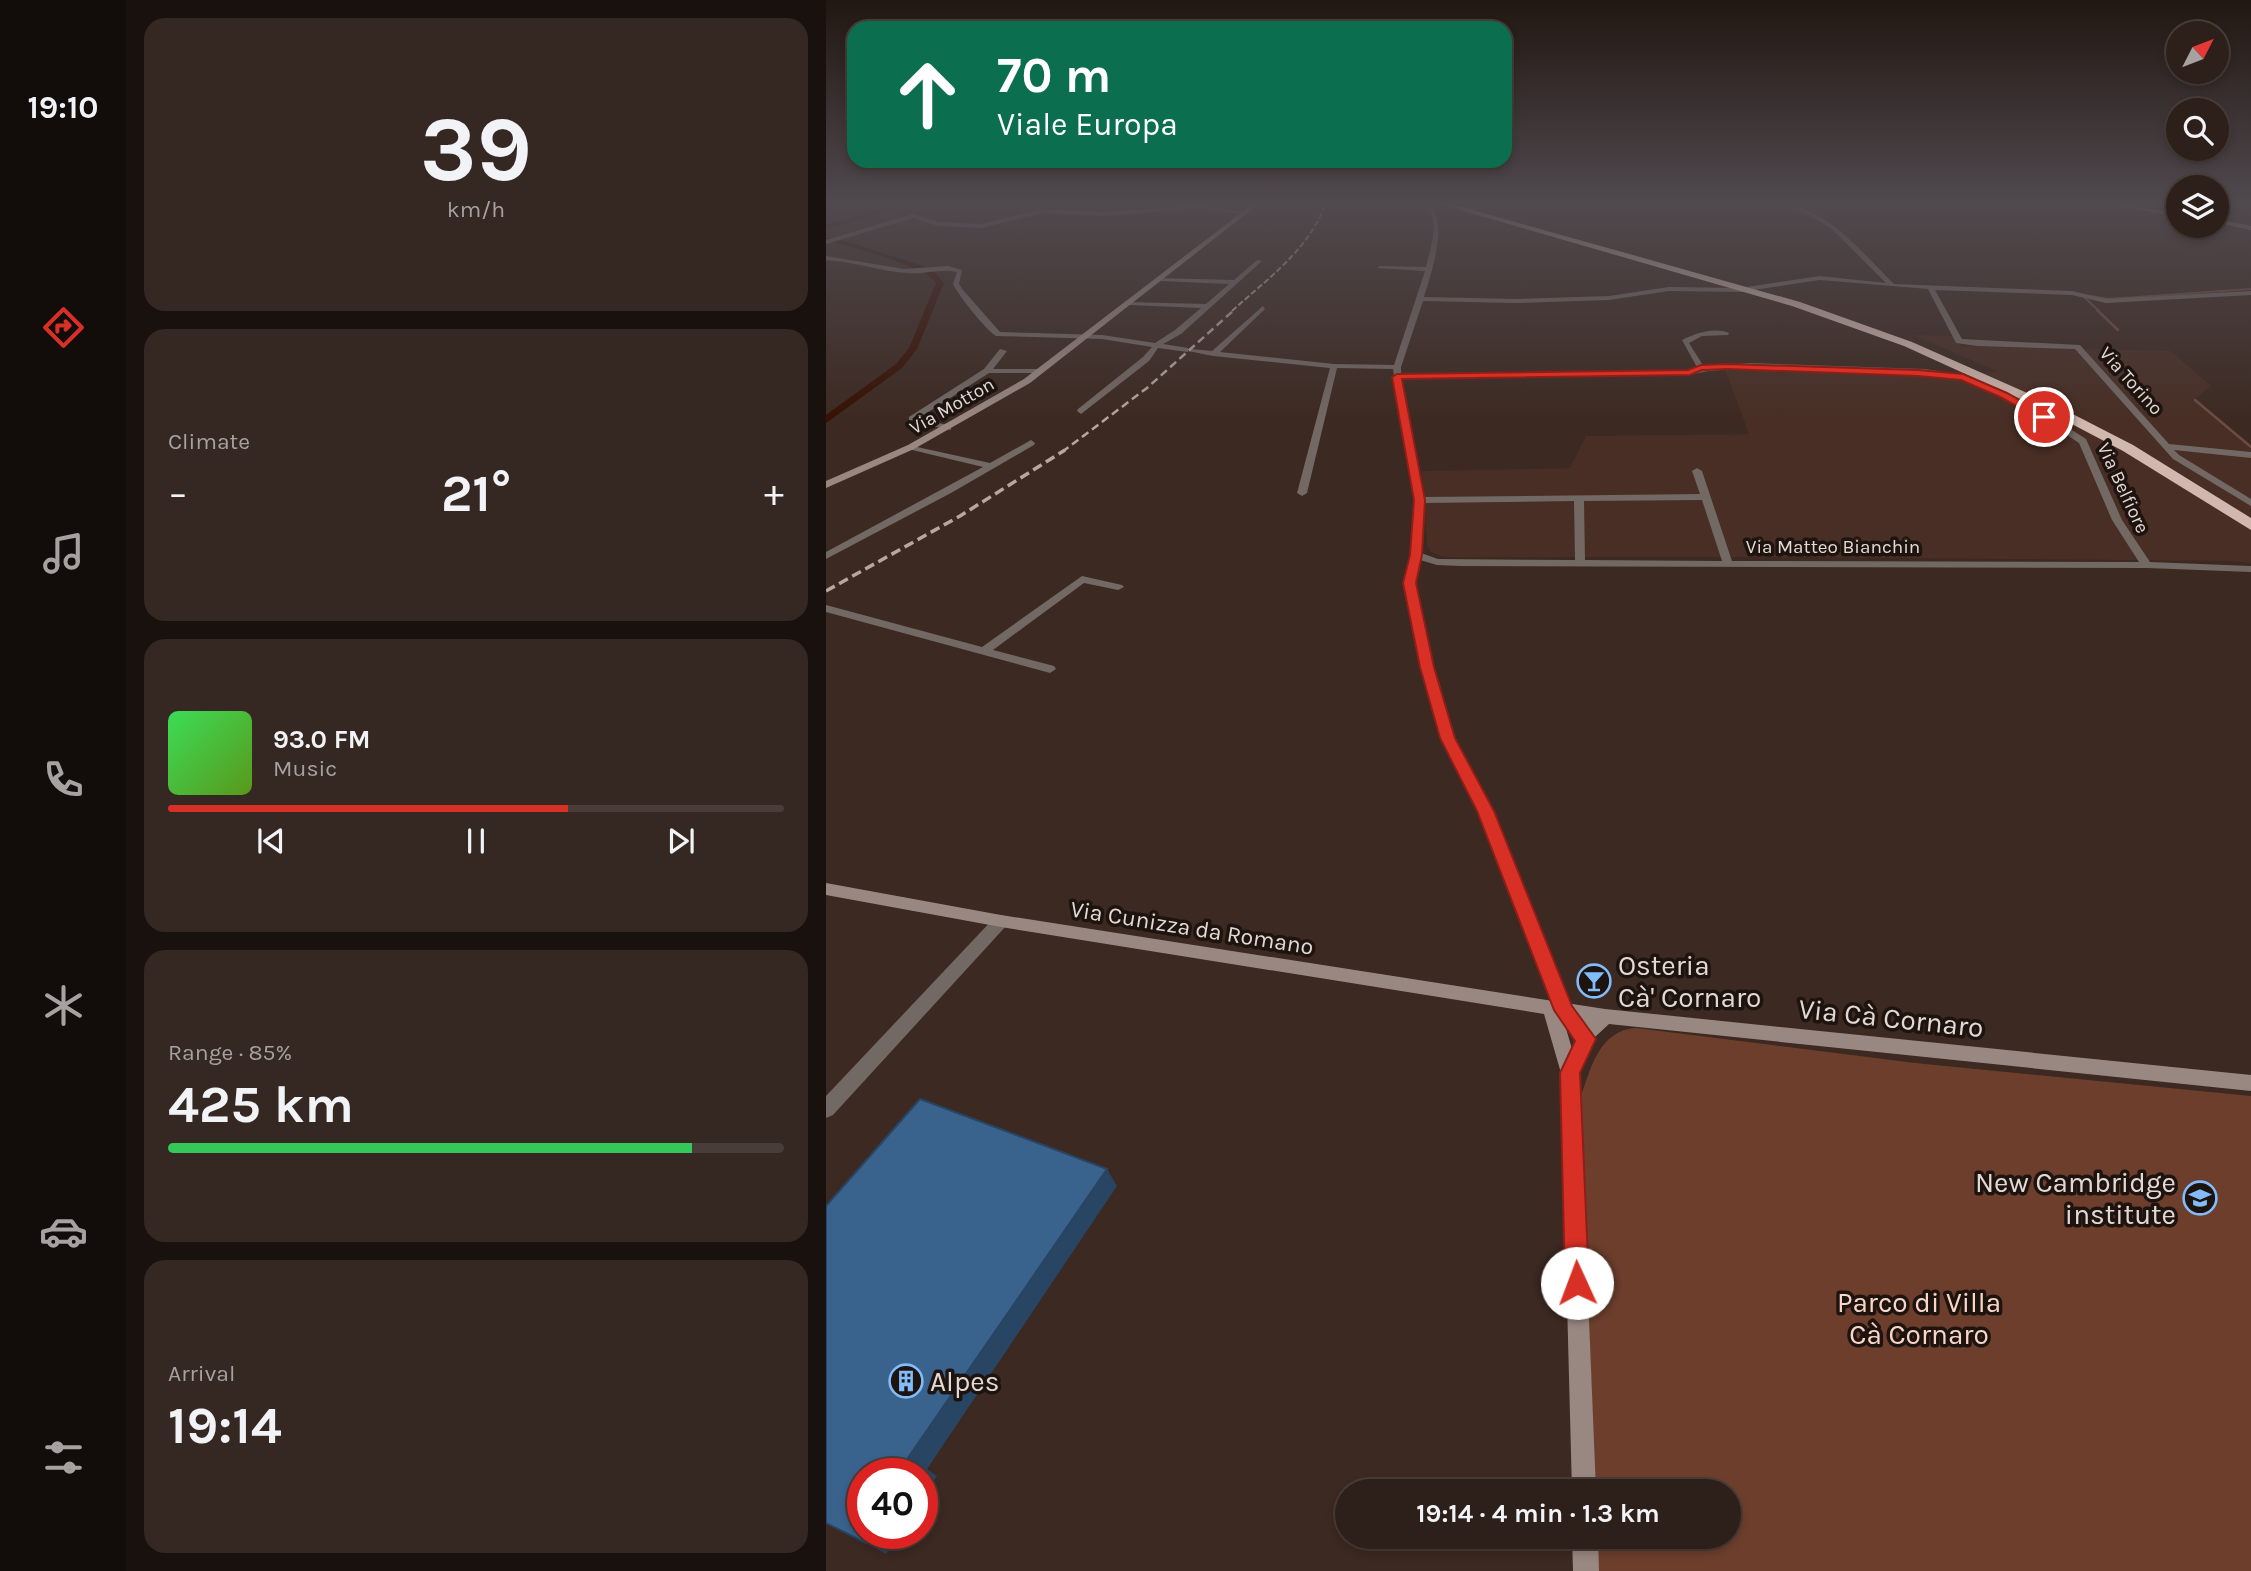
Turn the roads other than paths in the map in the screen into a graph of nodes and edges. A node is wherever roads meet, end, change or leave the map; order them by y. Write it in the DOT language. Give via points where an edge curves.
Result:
graph roads {
  1 [pos="958,276"];
  2 [pos="1163,276"];
  3 [pos="1242,276"];
  4 [pos="1426,276"];
  5 [pos="1706,276"];
  6 [pos="1882,276"];
  7 [pos="1160,279"];
  8 [pos="1236,282"];
  9 [pos="1892,286"];
  10 [pos="1931,288"];
  11 [pos="1750,289"];
  12 [pos="2251,293"];
  13 [pos="1419,299"];
  14 [pos="1130,303"];
  15 [pos="1208,306"];
  16 [pos="1263,308"];
  17 [pos="1725,333"];
  18 [pos="1085,337"];
  19 [pos="1157,345"];
  20 [pos="1003,351"];
  21 [pos="1213,354"];
  22 [pos="1334,366"];
  23 [pos="1397,367"];
  24 [pos="1701,368"];
  25 [pos="988,371"];
  26 [pos="1040,371"];
  27 [pos="1397,377"];
  28 [pos="1081,411"];
  29 [pos="948,428"];
  30 [pos="1031,443"];
  31 [pos="2165,446"];
  32 [pos="911,447"];
  33 [pos="2251,455"];
  34 [pos="991,466"];
  35 [pos="1697,471"];
  36 [pos="826,485"];
  37 [pos="1302,493"];
  38 [pos="1706,497"];
  39 [pos="1419,500"];
  40 [pos="1579,500"];
  41 [pos="2251,503"];
  42 [pos="2251,517"];
  43 [pos="2251,525"];
  44 [pos="1416,555"];
  45 [pos="826,556"];
  46 [pos="1580,563"];
  47 [pos="1728,564"];
  48 [pos="2147,565"];
  49 [pos="2251,569"];
  50 [pos="1118,587"];
  51 [pos="826,608"];
  52 [pos="985,650"];
  53 [pos="1050,668"];
  54 [pos="826,889"];
  55 [pos="1001,921"];
  56 [pos="1558,1009"];
  57 [pos="1605,1016"];
  58 [pos="1586,1039"];
  59 [pos="1570,1073"];
  60 [pos="2251,1083"];
  61 [pos="826,1109"];
  62 [pos="1584,1479"];
  63 [pos="1585,1549"];
  64 [pos="1586,1571"];
  1 -- 18 [label="street" via="956,284 964,301 995,333"];
  2 -- 7 [label="main road, Via Motton"];
  3 -- 8 [label="street"];
  4 -- 13 [label="street"];
  5 -- 11 [label="highway"];
  6 -- 9 [label="street"];
  7 -- 8 [label="street"];
  7 -- 14 [label="main road, Via Motton"];
  8 -- 15 [label="street"];
  9 -- 10 [label="street"];
  9 -- 13 [label="street" via="1820,278 1740,290 1669,289 1609,298"];
  10 -- 12 [label="street" via="2072,293 2106,301"];
  10 -- 31 [label="street, Via Torino" via="1959,341 2077,347"];
  11 -- 42 [label="highway" via="1883,330 2018,387 2133,446"];
  11 -- 43 [label="highway" via="1908,344 2043,404 2128,449"];
  13 -- 23 [label="street"];
  14 -- 15 [label="street"];
  14 -- 18 [label="main road, Via Motton"];
  15 -- 19 [label="street"];
  16 -- 21 [label="street"];
  17 -- 24 [label="street" via="1700,334 1685,342"];
  18 -- 19 [label="street"];
  18 -- 26 [label="main road, Via Motton"];
  19 -- 21 [label="street"];
  19 -- 28 [label="street"];
  20 -- 25 [label="street"];
  21 -- 22 [label="street"];
  22 -- 23 [label="street"];
  22 -- 37 [label="street"];
  23 -- 27 [label="street"];
  24 -- 27 [label="street, Via Belfiore" via="1690,373"];
  24 -- 48 [label="street, Via Belfiore" via="1885,371 1977,382 2083,442 2110,506"];
  25 -- 26 [label="street"];
  25 -- 29 [label="street" via="912,419"];
  26 -- 29 [label="main road, Via Motton"];
  27 -- 39 [label="street"];
  29 -- 32 [label="main road, Via Motton"];
  30 -- 34 [label="street"];
  31 -- 33 [label="street, Via Torino"];
  31 -- 41 [label="street, Via Torino"];
  32 -- 34 [label="street"];
  32 -- 36 [label="main road, Via Motton"];
  34 -- 45 [label="street"];
  35 -- 38 [label="street"];
  38 -- 40 [label="street"];
  38 -- 47 [label="street"];
  39 -- 40 [label="street"];
  39 -- 44 [label="street"];
  40 -- 46 [label="street"];
  44 -- 46 [label="street, Via Matteo Bianchin" via="1448,562"];
  44 -- 56 [label="street" via="1409,583 1447,738 1485,811"];
  46 -- 47 [label="street, Via Matteo Bianchin"];
  47 -- 48 [label="street, Via Matteo Bianchin"];
  48 -- 49 [label="street, Via Matteo Bianchin"];
  50 -- 52 [label="street" via="1082,579"];
  51 -- 52 [label="street"];
  52 -- 53 [label="street"];
  54 -- 55 [label="main road, Via Cunizza da Romano"];
  55 -- 56 [label="main road, Via Cunizza da Romano"];
  55 -- 61 [label="street"];
  56 -- 57 [label="main road, Via Cà Cornaro"];
  56 -- 58 [label="main road"];
  56 -- 59 [label="main road"];
  57 -- 58 [label="main road"];
  57 -- 60 [label="main road, Via Cà Cornaro"];
  58 -- 59 [label="main road"];
  59 -- 62 [label="main road"];
  63 -- 64 [label="main road"];
}
